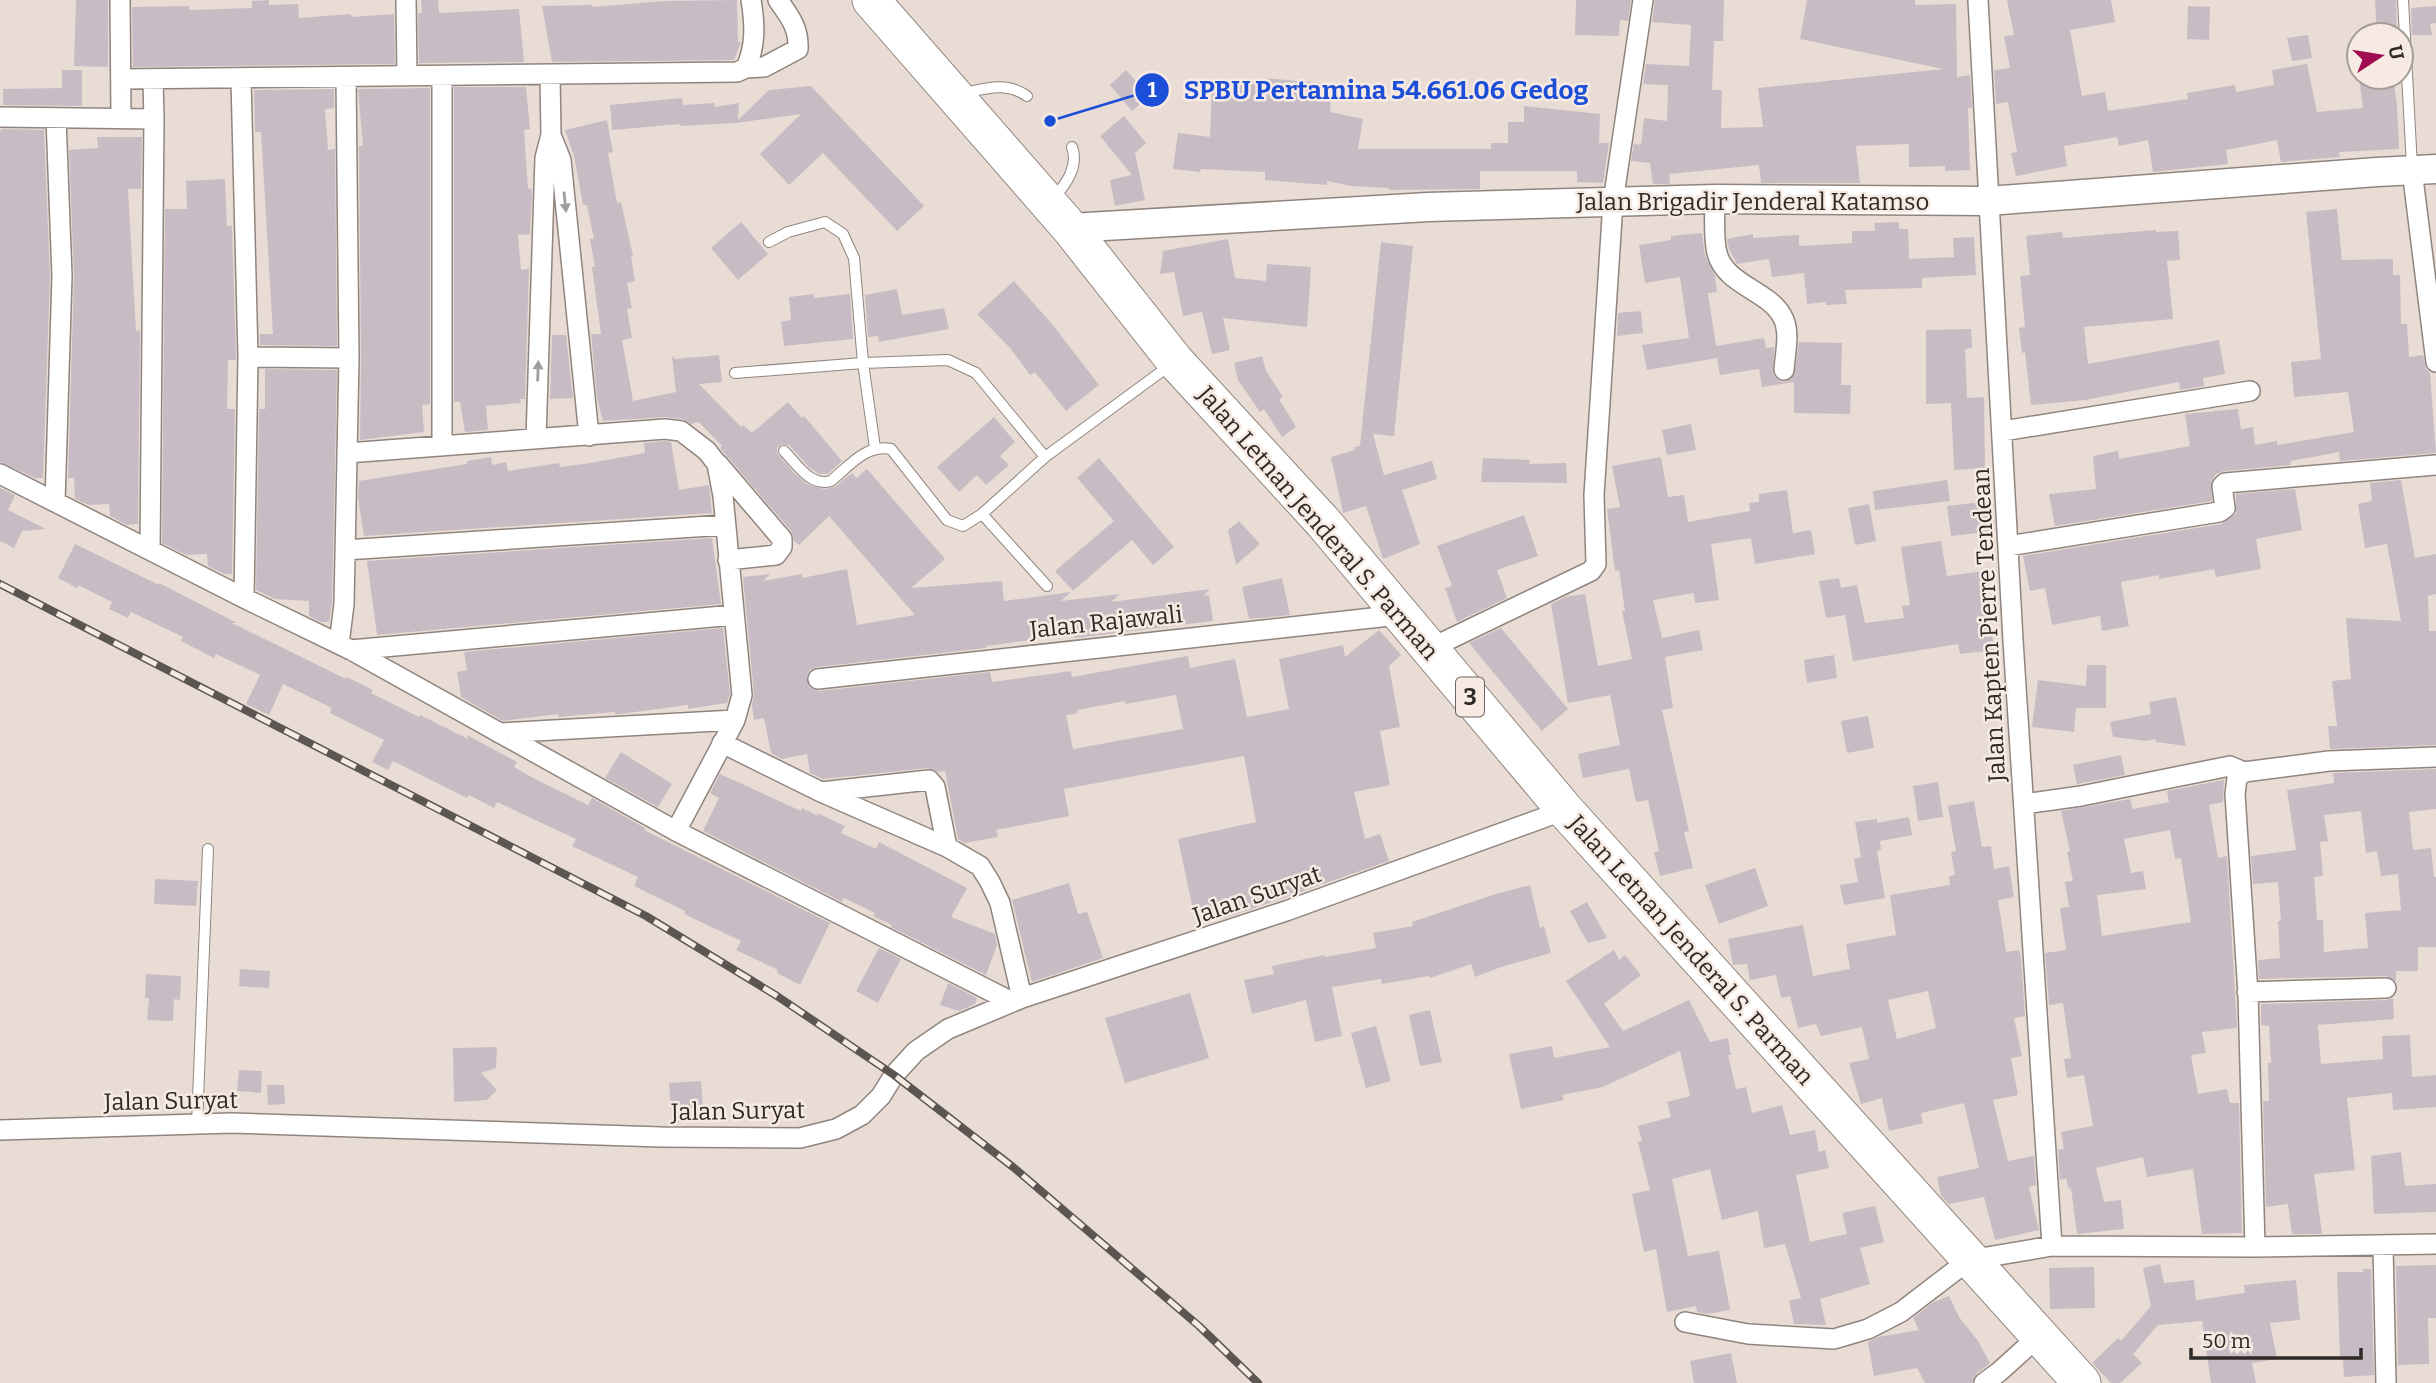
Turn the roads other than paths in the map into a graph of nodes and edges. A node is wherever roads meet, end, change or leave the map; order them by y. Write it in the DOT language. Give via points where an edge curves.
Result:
graph roads {
  1 [pos="120,0"];
  2 [pos="406,0"];
  3 [pos="751,0"];
  4 [pos="778,0"];
  5 [pos="871,0"];
  6 [pos="1643,0"];
  7 [pos="1978,0"];
  8 [pos="2403,0"];
  9 [pos="746,68"];
  10 [pos="407,75"];
  11 [pos="442,76"];
  12 [pos="550,76"];
  13 [pos="346,77"];
  14 [pos="121,79"];
  15 [pos="241,79"];
  16 [pos="153,80"];
  17 [pos="954,95"];
  18 [pos="1027,96"];
  19 [pos="0,117"];
  20 [pos="121,117"];
  21 [pos="56,118"];
  22 [pos="154,119"];
  23 [pos="551,135"];
  24 [pos="1072,147"];
  25 [pos="2424,170"];
  26 [pos="1715,199"];
  27 [pos="1988,201"];
  28 [pos="1613,202"];
  29 [pos="1060,216"];
  30 [pos="769,242"];
  31 [pos="248,357"];
  32 [pos="349,358"];
  33 [pos="1175,361"];
  34 [pos="2436,362"];
  35 [pos="863,363"];
  36 [pos="1784,369"];
  37 [pos="735,373"];
  38 [pos="2250,391"];
  39 [pos="2003,431"];
  40 [pos="589,436"];
  41 [pos="536,439"];
  42 [pos="442,446"];
  43 [pos="876,448"];
  44 [pos="784,451"];
  45 [pos="347,453"];
  46 [pos="1045,457"];
  47 [pos="717,464"];
  48 [pos="2436,465"];
  49 [pos="0,474"];
  50 [pos="55,502"];
  51 [pos="982,514"];
  52 [pos="725,525"];
  53 [pos="2008,546"];
  54 [pos="150,550"];
  55 [pos="345,550"];
  56 [pos="729,560"];
  57 [pos="1047,586"];
  58 [pos="244,598"];
  59 [pos="734,615"];
  60 [pos="1399,615"];
  61 [pos="345,647"];
  62 [pos="1429,649"];
  63 [pos="818,679"];
  64 [pos="735,720"];
  65 [pos="499,733"];
  66 [pos="722,743"];
  67 [pos="2436,757"];
  68 [pos="2244,772"];
  69 [pos="821,792"];
  70 [pos="2024,804"];
  71 [pos="1565,810"];
  72 [pos="676,831"];
  73 [pos="947,847"];
  74 [pos="208,849"];
  75 [pos="2386,988"];
  76 [pos="2248,992"];
  77 [pos="1017,1000"];
  78 [pos="197,1124"];
  79 [pos="0,1130"];
  80 [pos="2436,1244"];
  81 [pos="2052,1246"];
  82 [pos="2383,1246"];
  83 [pos="2255,1247"];
  84 [pos="1969,1260"];
  85 [pos="1685,1322"];
  86 [pos="2040,1335"];
  87 [pos="1984,1383"];
  88 [pos="2082,1383"];
  89 [pos="2386,1383"];
  1 -- 14 [label="street"];
  2 -- 10 [label="street"];
  3 -- 9 [label="street" via="753,53"];
  4 -- 9 [label="street" via="795,25 798,49 764,67"];
  5 -- 17 [label="highway, Jalan Letnan Jenderal S. Parman / 3"];
  6 -- 28 [label="street"];
  7 -- 27 [label="street, Jalan Kapten Pierre Tendean"];
  8 -- 25 [label="lane"];
  9 -- 12 [label="street" via="737,72"];
  10 -- 11 [label="street"];
  10 -- 13 [label="street"];
  11 -- 12 [label="street"];
  11 -- 42 [label="street"];
  12 -- 23 [label="street"];
  13 -- 15 [label="street"];
  13 -- 32 [label="street"];
  14 -- 16 [label="street"];
  14 -- 20 [label="street"];
  15 -- 16 [label="street"];
  15 -- 31 [label="street"];
  16 -- 22 [label="street"];
  17 -- 18 [label="lane" via="1003,86"];
  17 -- 29 [label="highway, Jalan Letnan Jenderal S. Parman / 3"];
  19 -- 21 [label="street"];
  20 -- 21 [label="street"];
  20 -- 22 [label="street"];
  21 -- 50 [label="street" via="62,276"];
  22 -- 54 [label="street"];
  23 -- 40 [label="street, one-way" via="561,160"];
  41 -- 23 [label="street, one-way" via="545,158"];
  24 -- 29 [label="lane" via="1072,171 1063,188"];
  25 -- 27 [label="street, Jalan Brigadir Jenderal Katamso"];
  25 -- 34 [label="street"];
  26 -- 27 [label="street, Jalan Brigadir Jenderal Katamso"];
  26 -- 28 [label="street, Jalan Brigadir Jenderal Katamso"];
  26 -- 36 [label="street" via="1717,254 1724,267 1783,317"];
  27 -- 39 [label="street, Jalan Kapten Pierre Tendean"];
  28 -- 29 [label="street, Jalan Brigadir Jenderal Katamso"];
  28 -- 62 [label="street" via="1593,569"];
  29 -- 33 [label="highway, Jalan Letnan Jenderal S. Parman / 3"];
  30 -- 35 [label="lane" via="825,222 843,234 854,258"];
  31 -- 32 [label="street"];
  31 -- 58 [label="street"];
  32 -- 45 [label="street"];
  33 -- 46 [label="lane"];
  33 -- 60 [label="highway, Jalan Letnan Jenderal S. Parman / 3" via="1323,522"];
  35 -- 37 [label="lane"];
  35 -- 43 [label="lane"];
  35 -- 46 [label="lane" via="957,362 976,373"];
  38 -- 39 [label="street"];
  39 -- 53 [label="street, Jalan Kapten Pierre Tendean"];
  40 -- 41 [label="street"];
  40 -- 47 [label="street" via="681,431 696,440"];
  41 -- 42 [label="street"];
  42 -- 45 [label="street"];
  43 -- 44 [label="lane" via="823,483 814,481"];
  43 -- 51 [label="lane" via="891,449 947,520 962,526"];
  45 -- 55 [label="street"];
  46 -- 51 [label="lane"];
  47 -- 52 [label="street"];
  47 -- 56 [label="street" via="782,539 776,555"];
  48 -- 53 [label="street" via="2225,483 2225,508 2219,512"];
  49 -- 50 [label="street"];
  50 -- 54 [label="street"];
  51 -- 57 [label="lane"];
  52 -- 55 [label="street"];
  52 -- 56 [label="street"];
  53 -- 70 [label="street, Jalan Kapten Pierre Tendean"];
  54 -- 58 [label="street"];
  55 -- 61 [label="street"];
  56 -- 59 [label="street"];
  58 -- 61 [label="street"];
  59 -- 61 [label="street"];
  59 -- 64 [label="street" via="742,695"];
  60 -- 62 [label="highway, Jalan Letnan Jenderal S. Parman / 3"];
  60 -- 63 [label="street, Jalan Rajawali"];
  61 -- 65 [label="street"];
  62 -- 71 [label="highway, Jalan Letnan Jenderal S. Parman / 3"];
  64 -- 65 [label="street"];
  64 -- 66 [label="street"];
  65 -- 72 [label="street"];
  66 -- 69 [label="street"];
  66 -- 72 [label="street"];
  67 -- 68 [label="street" via="2329,761"];
  68 -- 70 [label="street" via="2230,766"];
  68 -- 76 [label="street" via="2235,785"];
  69 -- 73 [label="street"];
  69 -- 73 [label="street" via="929,780 935,787"];
  70 -- 81 [label="street, Jalan Kapten Pierre Tendean"];
  71 -- 77 [label="street, Jalan Suryat" via="1286,911"];
  71 -- 84 [label="highway, Jalan Letnan Jenderal S. Parman / 3"];
  72 -- 77 [label="street"];
  73 -- 77 [label="street" via="980,866 1000,903"];
  74 -- 78 [label="lane"];
  75 -- 76 [label="street"];
  76 -- 83 [label="street"];
  77 -- 78 [label="street, Jalan Suryat" via="948,1029 915,1051 862,1115 836,1129 800,1138"];
  78 -- 79 [label="street, Jalan Suryat"];
  80 -- 82 [label="street"];
  81 -- 83 [label="street"];
  81 -- 84 [label="street"];
  82 -- 83 [label="street"];
  82 -- 89 [label="street"];
  84 -- 85 [label="street" via="1901,1312 1834,1339 1748,1334"];
  84 -- 86 [label="highway, Jalan Letnan Jenderal S. Parman / 3"];
  86 -- 87 [label="street"];
  86 -- 88 [label="highway, Jalan Letnan Jenderal S. Parman / 3"];
}
